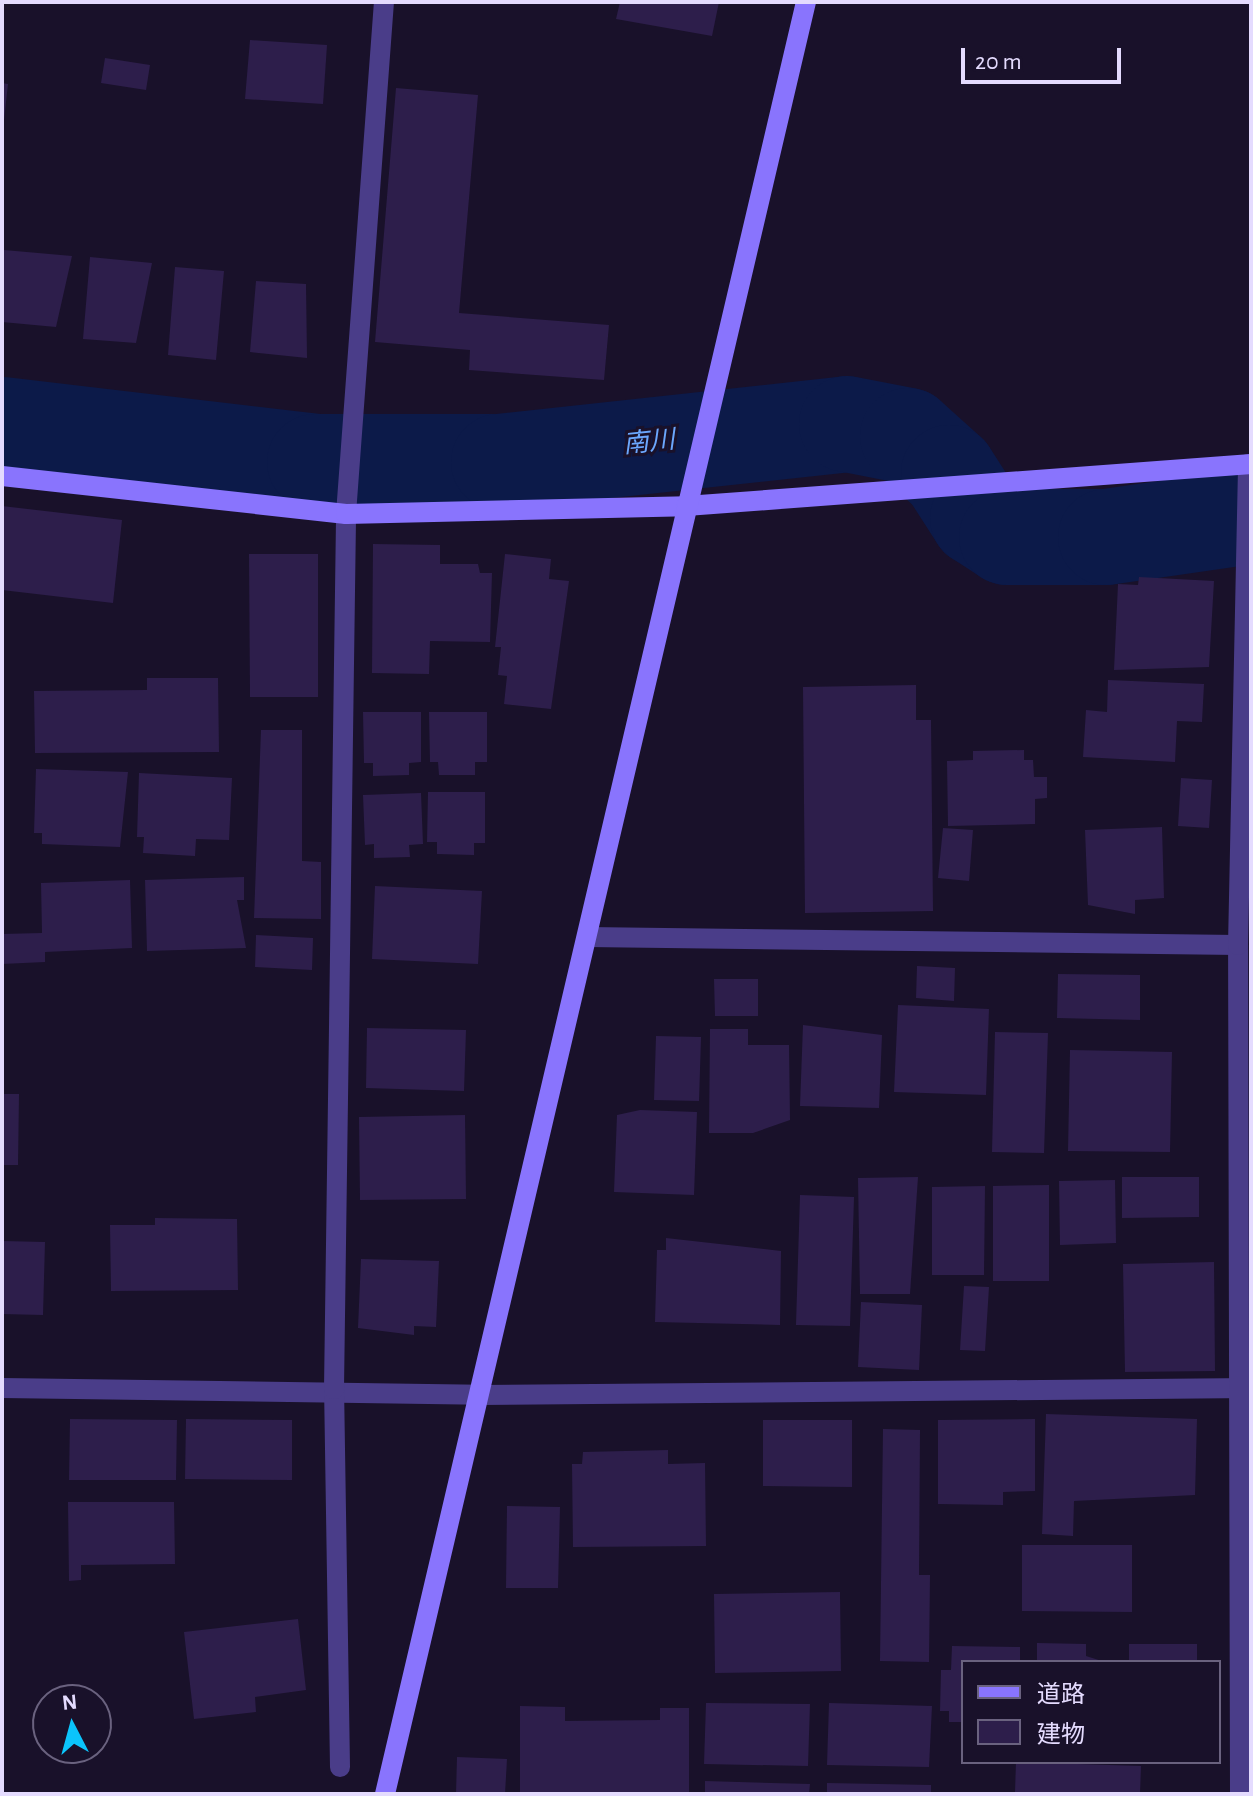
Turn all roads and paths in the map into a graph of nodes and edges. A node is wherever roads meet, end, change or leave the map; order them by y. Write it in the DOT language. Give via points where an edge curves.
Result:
graph roads {
  1 [pos="384,2"];
  2 [pos="806,2"];
  3 [pos="1250,464"];
  4 [pos="2,476"];
  5 [pos="686,506"];
  6 [pos="346,514"];
  7 [pos="587,937"];
  8 [pos="1238,945"];
  9 [pos="2,1388"];
  10 [pos="1248,1388"];
  11 [pos="334,1389"];
  12 [pos="480,1395"];
  13 [pos="340,1767"];
  14 [pos="385,1794"];
  15 [pos="1240,1794"];
  1 -- 6 [label="street"];
  2 -- 5 [label="street"];
  3 -- 5 [label="street"];
  3 -- 8 [label="street"];
  4 -- 6 [label="street"];
  5 -- 6 [label="street"];
  5 -- 7 [label="street"];
  6 -- 11 [label="street"];
  7 -- 8 [label="street"];
  7 -- 12 [label="street"];
  8 -- 10 [label="street"];
  9 -- 11 [label="street"];
  10 -- 12 [label="street"];
  10 -- 15 [label="street"];
  11 -- 12 [label="street"];
  11 -- 13 [label="street"];
  12 -- 14 [label="street"];
}
